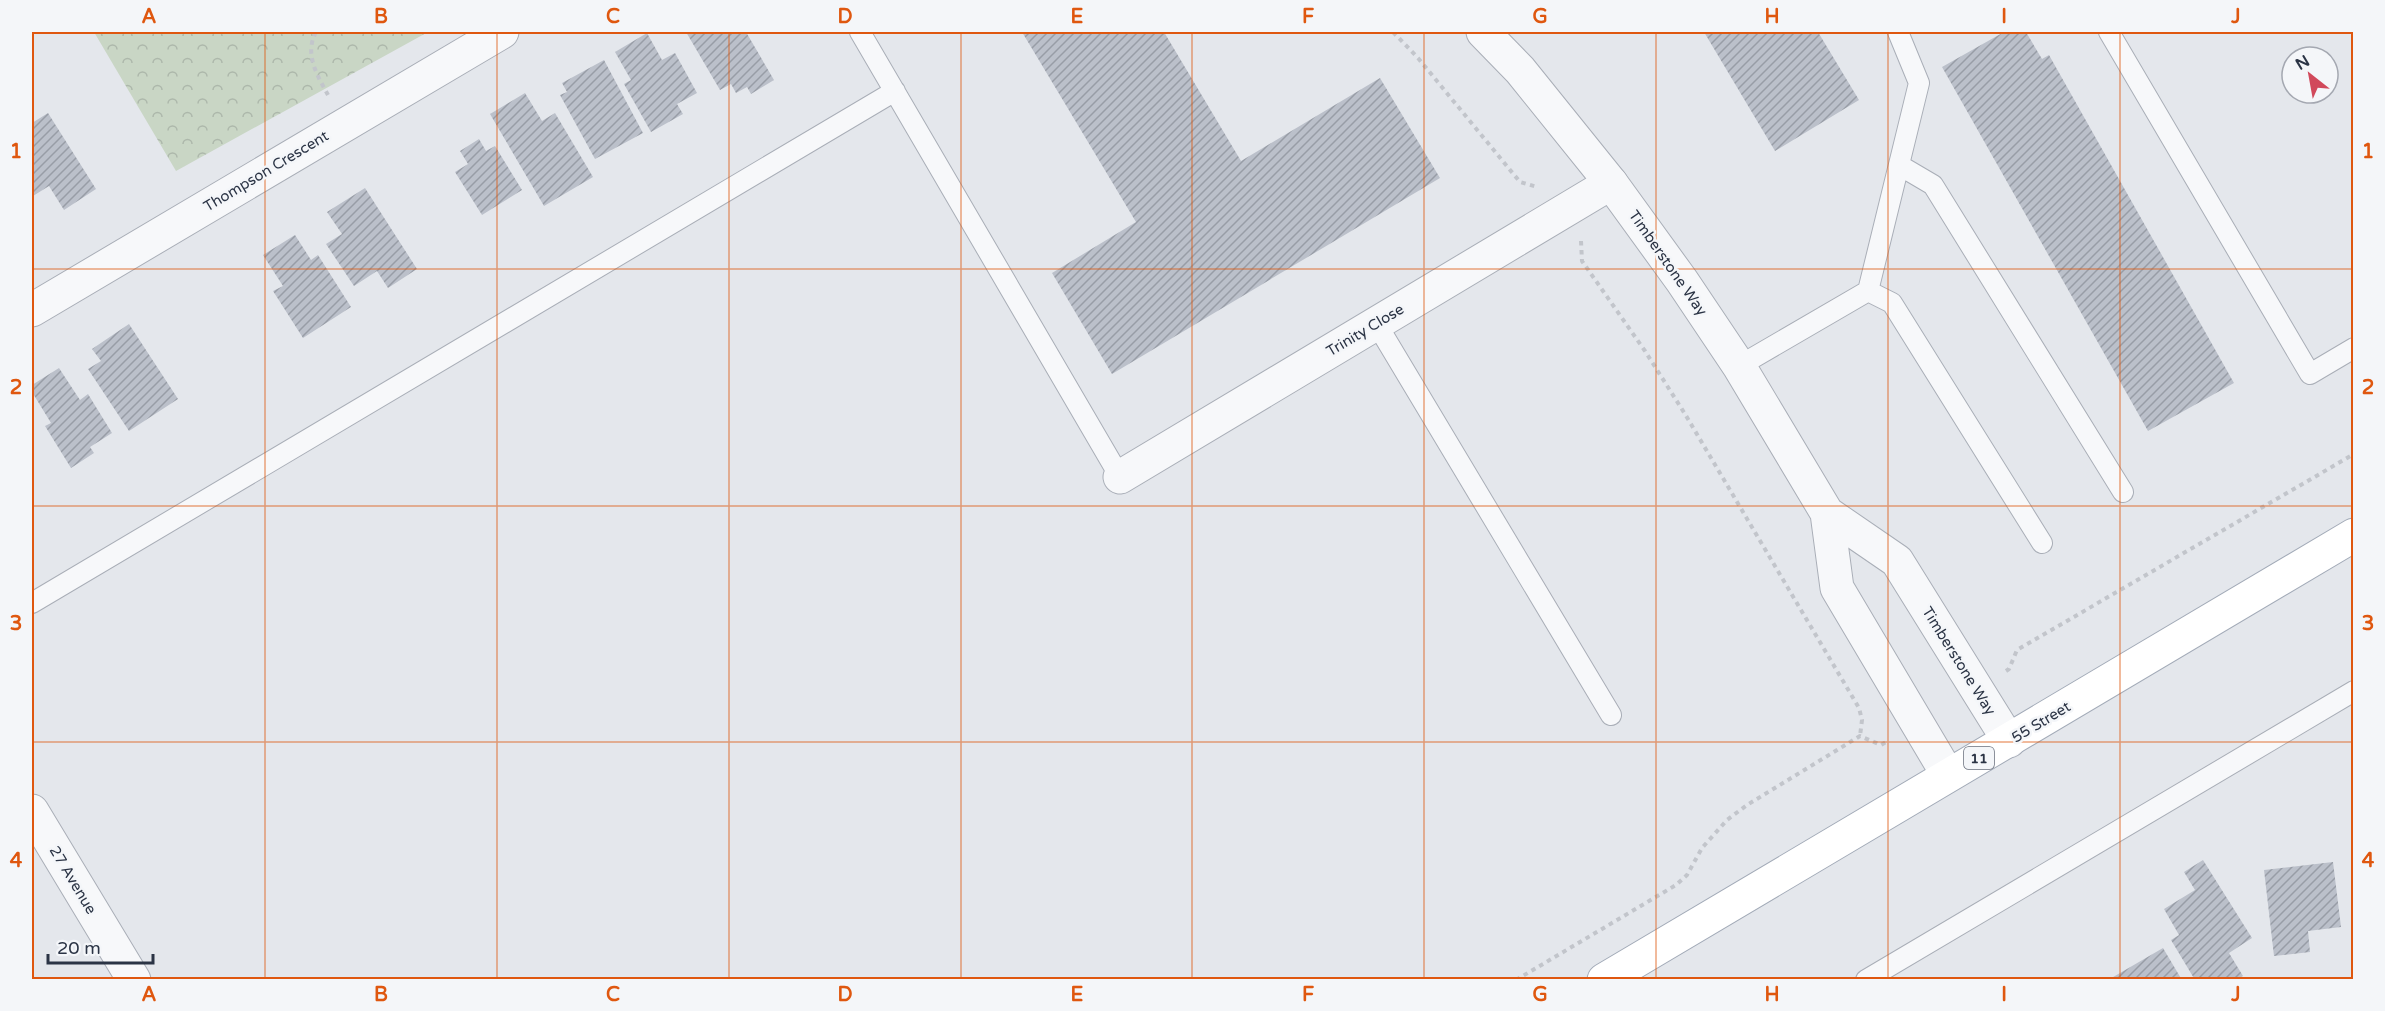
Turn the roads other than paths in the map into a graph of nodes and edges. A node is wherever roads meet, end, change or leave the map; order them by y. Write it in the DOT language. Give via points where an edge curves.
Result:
graph roads {
  1 [pos="502,32"];
  2 [pos="860,32"];
  3 [pos="1483,32"];
  4 [pos="2109,32"];
  5 [pos="1902,33"];
  6 [pos="895,91"];
  7 [pos="1899,165"];
  8 [pos="1611,183"];
  9 [pos="1868,291"];
  10 [pos="32,310"];
  11 [pos="1376,323"];
  12 [pos="2354,348"];
  13 [pos="1739,366"];
  14 [pos="1120,477"];
  15 [pos="2123,492"];
  16 [pos="1827,513"];
  17 [pos="2354,535"];
  18 [pos="2042,543"];
  19 [pos="32,603"];
  20 [pos="2354,691"];
  21 [pos="1611,715"];
  22 [pos="2009,741"];
  23 [pos="1948,776"];
  24 [pos="32,811"];
  25 [pos="134,980"];
  26 [pos="1604,980"];
  27 [pos="1866,980"];
  1 -- 10 [label="street, Thompson Crescent"];
  2 -- 6 [label="lane"];
  3 -- 8 [label="street, Timberstone Way" via="1520,70"];
  4 -- 12 [label="lane" via="2310,374"];
  5 -- 7 [label="lane" via="1919,83"];
  6 -- 14 [label="lane"];
  6 -- 19 [label="lane"];
  7 -- 9 [label="lane"];
  7 -- 15 [label="lane" via="1933,185"];
  8 -- 11 [label="street, Trinity Close"];
  8 -- 13 [label="street, Timberstone Way"];
  9 -- 13 [label="lane"];
  9 -- 18 [label="lane" via="1892,303"];
  11 -- 14 [label="street, Trinity Close"];
  11 -- 21 [label="lane"];
  13 -- 16 [label="street, Timberstone Way"];
  16 -- 22 [label="street, Timberstone Way" via="1897,561"];
  16 -- 23 [label="street, Timberstone Way" via="1837,588"];
  17 -- 22 [label="main road, 55 Street / 11"];
  20 -- 27 [label="lane"];
  22 -- 23 [label="main road, 55 Street / 11"];
  23 -- 26 [label="main road, 55 Street / 11"];
  24 -- 25 [label="street, 27 Avenue"];
}
